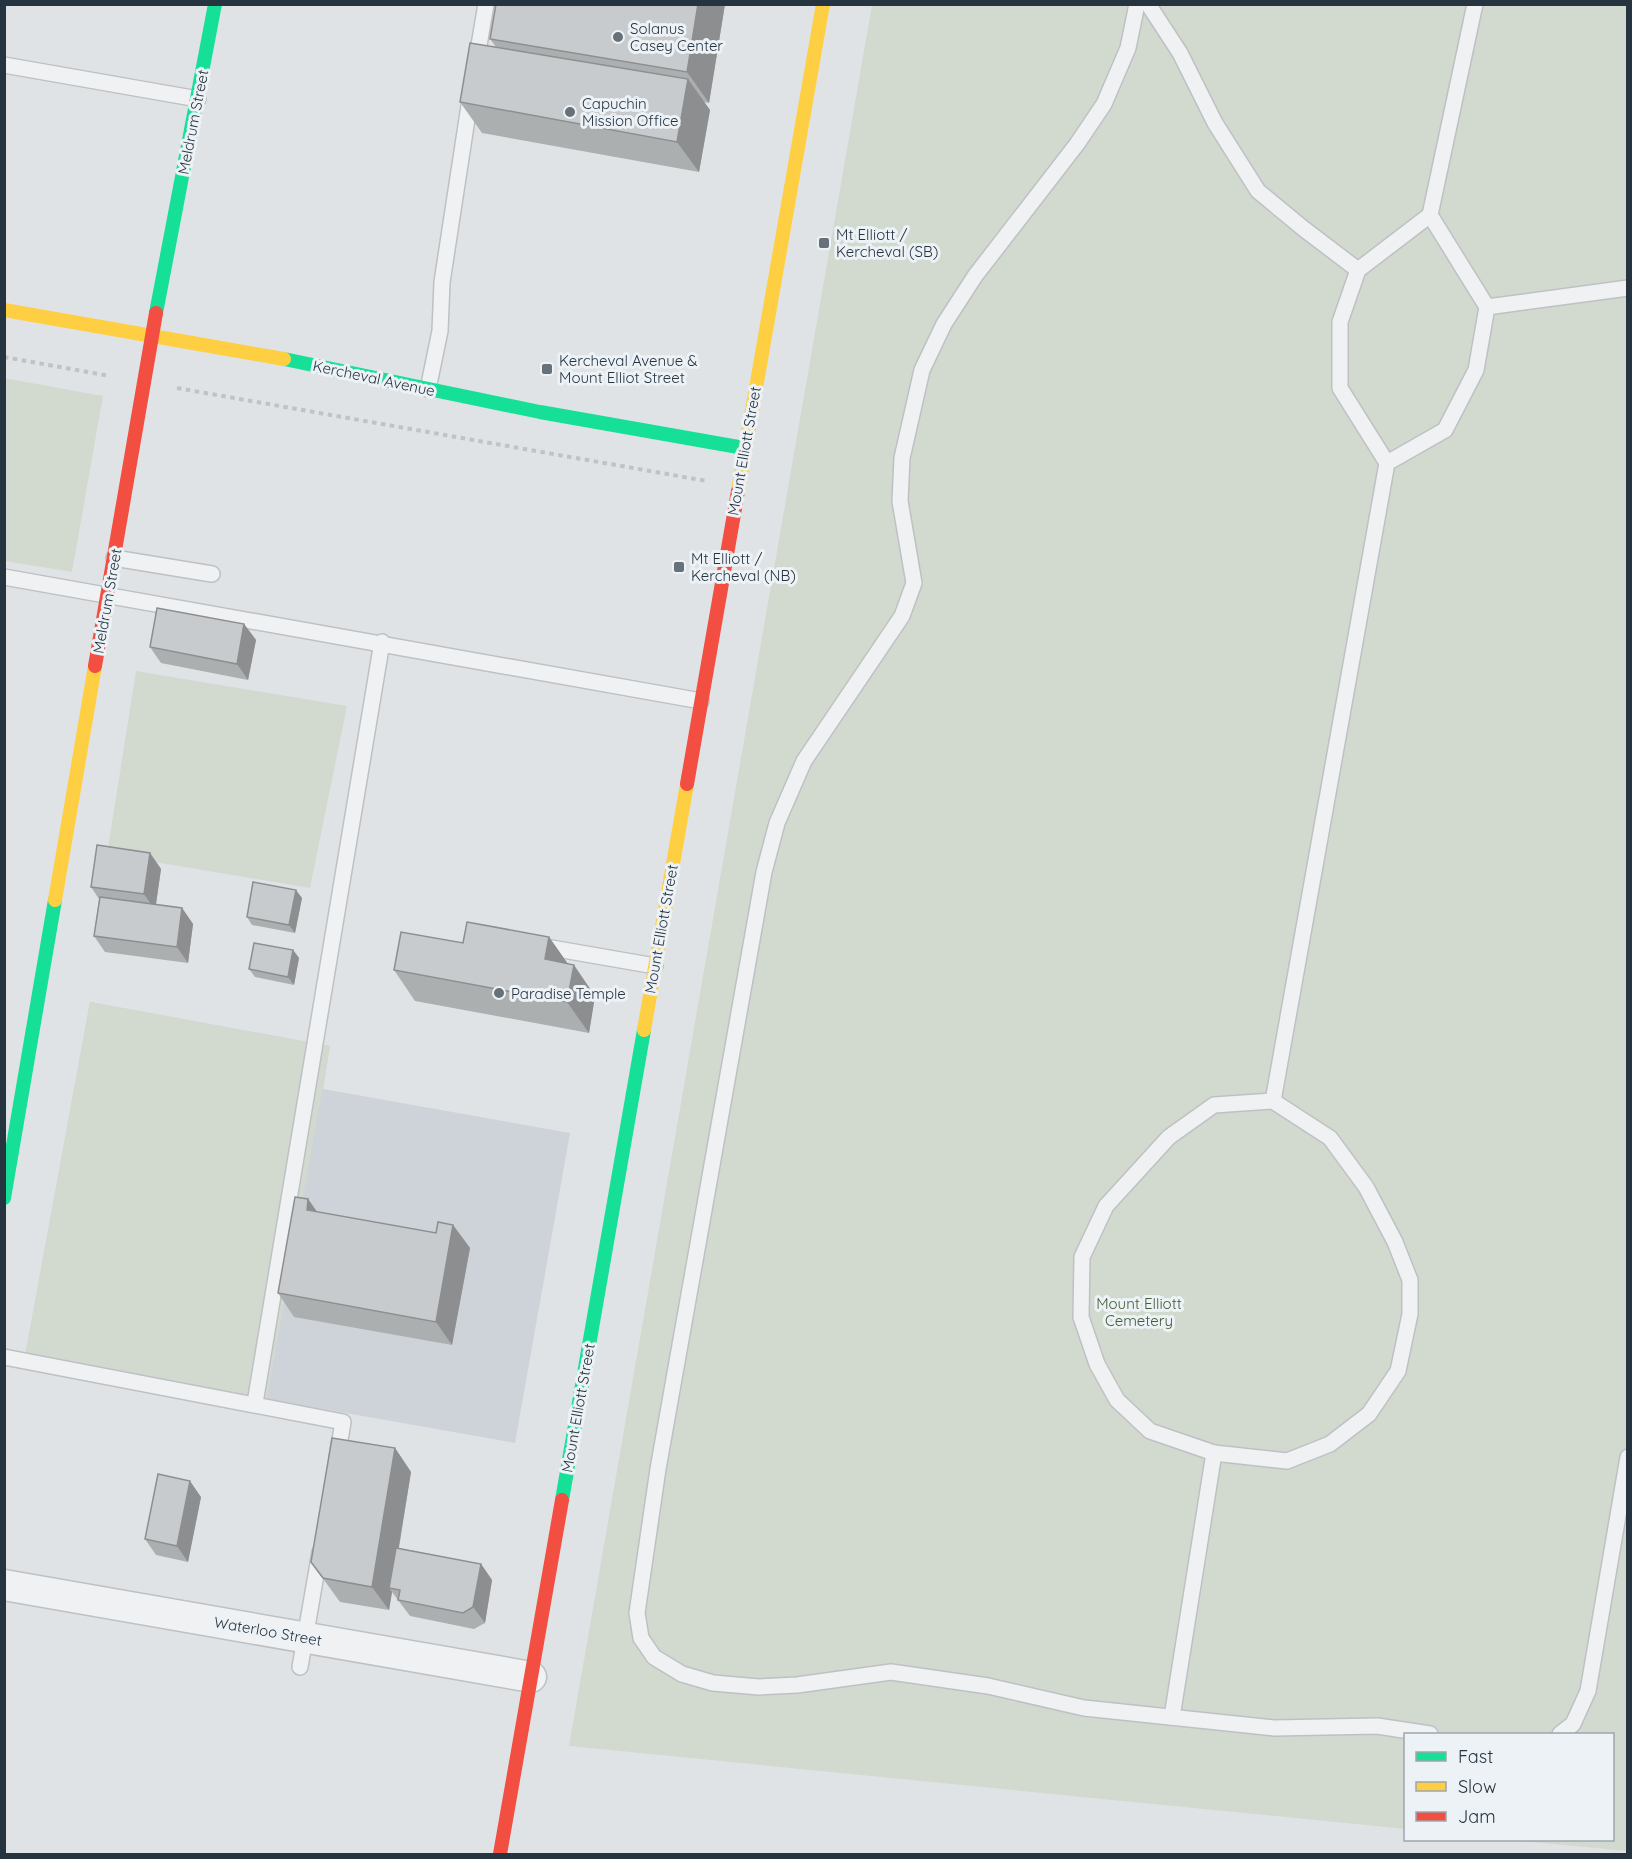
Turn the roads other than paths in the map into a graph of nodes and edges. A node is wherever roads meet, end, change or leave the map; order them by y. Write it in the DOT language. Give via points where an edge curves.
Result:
graph roads {
  1 [pos="215,4"];
  2 [pos="486,4"];
  3 [pos="823,4"];
  4 [pos="1137,4"];
  5 [pos="1148,4"];
  6 [pos="1475,4"];
  7 [pos="4,65"];
  8 [pos="198,99"];
  9 [pos="1430,215"];
  10 [pos="1358,270"];
  11 [pos="1628,288"];
  12 [pos="1487,308"];
  13 [pos="4,310"];
  14 [pos="152,336"];
  15 [pos="428,390"];
  16 [pos="744,448"];
  17 [pos="1387,464"];
  18 [pos="114,558"];
  19 [pos="212,574"];
  20 [pos="4,577"];
  21 [pos="107,595"];
  22 [pos="382,642"];
  23 [pos="701,701"];
  24 [pos="522,943"];
  25 [pos="655,966"];
  26 [pos="1273,1101"];
  27 [pos="4,1198"];
  28 [pos="4,1358"];
  29 [pos="255,1403"];
  30 [pos="1214,1453"];
  31 [pos="1628,1457"];
  32 [pos="335,1468"];
  33 [pos="323,1537"];
  34 [pos="4,1585"];
  35 [pos="305,1638"];
  36 [pos="300,1667"];
  37 [pos="531,1677"];
  38 [pos="1172,1717"];
  39 [pos="1423,1733"];
  40 [pos="1561,1733"];
  41 [pos="500,1854"];
  1 -- 8 [label="street, Meldrum Street"];
  2 -- 15 [label="lane" via="442,282 440,331"];
  3 -- 16 [label="street, Mount Elliott Street"];
  4 -- 38 [label="lane" via="1128,48 1104,104 975,276 944,324 922,370 902,458 900,501 914,583 910,597 896,625 804,761 777,823 764,872 660,1458 637,1613 641,1638 654,1657 682,1674 713,1683 788,1686 891,1672 988,1686 1084,1708"];
  5 -- 10 [label="lane" via="1258,190"];
  6 -- 9 [label="lane"];
  7 -- 8 [label="lane"];
  8 -- 14 [label="street, Meldrum Street"];
  9 -- 10 [label="lane"];
  9 -- 12 [label="lane"];
  10 -- 17 [label="lane" via="1340,322 1340,388"];
  11 -- 12 [label="lane"];
  12 -- 17 [label="lane" via="1476,370 1445,430"];
  13 -- 14 [label="street, Kercheval Avenue"];
  14 -- 15 [label="street, Kercheval Avenue"];
  14 -- 18 [label="street, Meldrum Street"];
  15 -- 16 [label="street, Kercheval Avenue"];
  16 -- 23 [label="street, Mount Elliott Street"];
  17 -- 26 [label="lane"];
  18 -- 19 [label="lane"];
  18 -- 21 [label="street, Meldrum Street"];
  20 -- 21 [label="lane"];
  21 -- 22 [label="lane"];
  21 -- 27 [label="street, Meldrum Street"];
  22 -- 23 [label="lane"];
  22 -- 29 [label="lane"];
  23 -- 25 [label="street, Mount Elliott Street"];
  24 -- 25 [label="lane"];
  25 -- 37 [label="street, Mount Elliott Street"];
  26 -- 30 [label="lane" via="1214,1105 1168,1137 1106,1206 1083,1257 1081,1317 1097,1364 1117,1400 1150,1431"];
  26 -- 30 [label="lane" via="1330,1138 1366,1187 1410,1280 1410,1314 1398,1371 1369,1414 1330,1444 1287,1461"];
  28 -- 29 [label="lane"];
  29 -- 32 [label="lane" via="343,1422"];
  30 -- 38 [label="lane"];
  31 -- 40 [label="lane" via="1588,1691 1574,1724"];
  33 -- 35 [label="lane"];
  34 -- 35 [label="street, Waterloo Street"];
  35 -- 36 [label="lane"];
  35 -- 37 [label="street, Waterloo Street"];
  37 -- 41 [label="street, Mount Elliott Street"];
  38 -- 39 [label="lane" via="1274,1728 1377,1726"];
}
